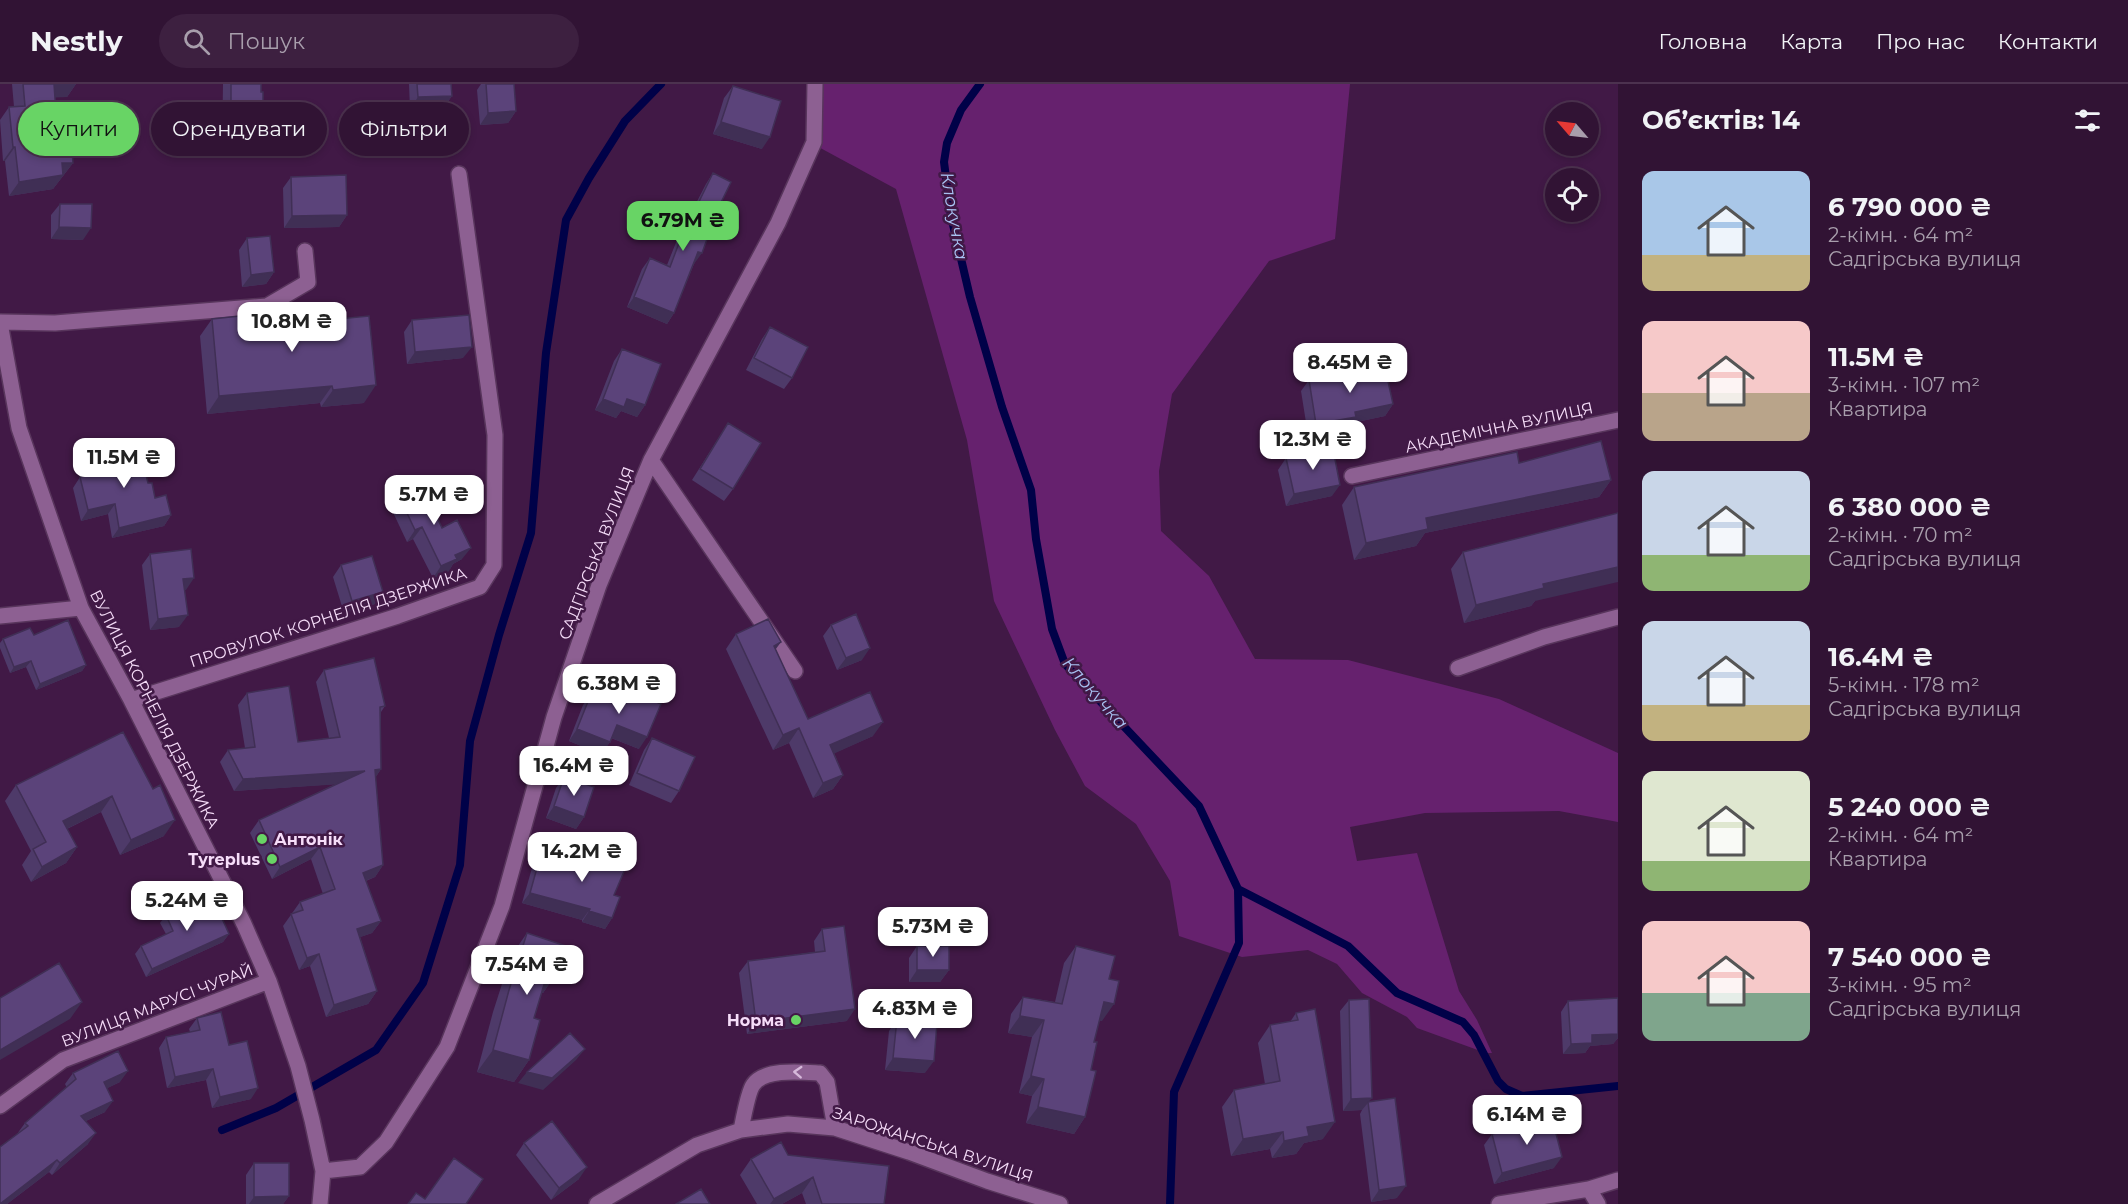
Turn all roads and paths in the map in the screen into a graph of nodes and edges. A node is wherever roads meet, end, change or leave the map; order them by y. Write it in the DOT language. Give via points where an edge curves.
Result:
graph roads {
  1 [pos="816,84"];
  2 [pos="459,174"];
  3 [pos="305,251"];
  4 [pos="0,323"];
  5 [pos="1618,420"];
  6 [pos="651,460"];
  7 [pos="1352,477"];
  8 [pos="81,608"];
  9 [pos="0,616"];
  10 [pos="1618,617"];
  11 [pos="1458,668"];
  12 [pos="795,671"];
  13 [pos="131,700"];
  14 [pos="269,981"];
  15 [pos="0,1106"];
  16 [pos="835,1128"];
  17 [pos="741,1130"];
  18 [pos="322,1171"];
  19 [pos="1618,1180"];
  20 [pos="1589,1189"];
  21 [pos="1053,1203"];
  22 [pos="320,1204"];
  23 [pos="597,1204"];
  24 [pos="1499,1204"];
  25 [pos="1598,1204"];
  1 -- 6 [label="street, САДГІРСЬКА ВУЛИЦЯ" via="814,142 778,223"];
  2 -- 13 [label="street, ПРОВУЛОК КОРНЕЛІЯ ДЗЕРЖИКА" via="495,435 494,565 480,587"];
  3 -- 4 [label="street" via="308,282 267,306 55,323"];
  4 -- 8 [label="street, ВУЛИЦЯ КОРНЕЛІЯ ДЗЕРЖИКА" via="19,428"];
  5 -- 7 [label="street, АКАДЕМІЧНА ВУЛИЦЯ"];
  6 -- 12 [label="street"];
  6 -- 18 [label="street, САДГІРСЬКА ВУЛИЦЯ" via="599,585 554,717 502,906 447,1047 386,1142 360,1167"];
  8 -- 9 [label="street"];
  8 -- 13 [label="street, ВУЛИЦЯ КОРНЕЛІЯ ДЗЕРЖИКА"];
  10 -- 11 [label="street" via="1544,637"];
  13 -- 14 [label="street, ВУЛИЦЯ КОРНЕЛІЯ ДЗЕРЖИКА"];
  14 -- 15 [label="street, ВУЛИЦЯ МАРУСІ ЧУРАЙ" via="63,1060"];
  14 -- 18 [label="street, ВУЛИЦЯ КОРНЕЛІЯ ДЗЕРЖИКА" via="298,1066"];
  16 -- 17 [label="street, ЗАРОЖАНСЬКА ВУЛИЦЯ" via="788,1124"];
  16 -- 17 [label="street, one-way" via="827,1082 820,1073 786,1071 759,1078 752,1086"];
  16 -- 21 [label="street, ЗАРОЖАНСЬКА ВУЛИЦЯ"];
  17 -- 23 [label="street, ЗАРОЖАНСЬКА ВУЛИЦЯ" via="698,1145"];
  18 -- 22 [label="street, ВУЛИЦЯ КОРНЕЛІЯ ДЗЕРЖИКА"];
  19 -- 20 [label="street"];
  20 -- 24 [label="street"];
  20 -- 25 [label="street"];
}
